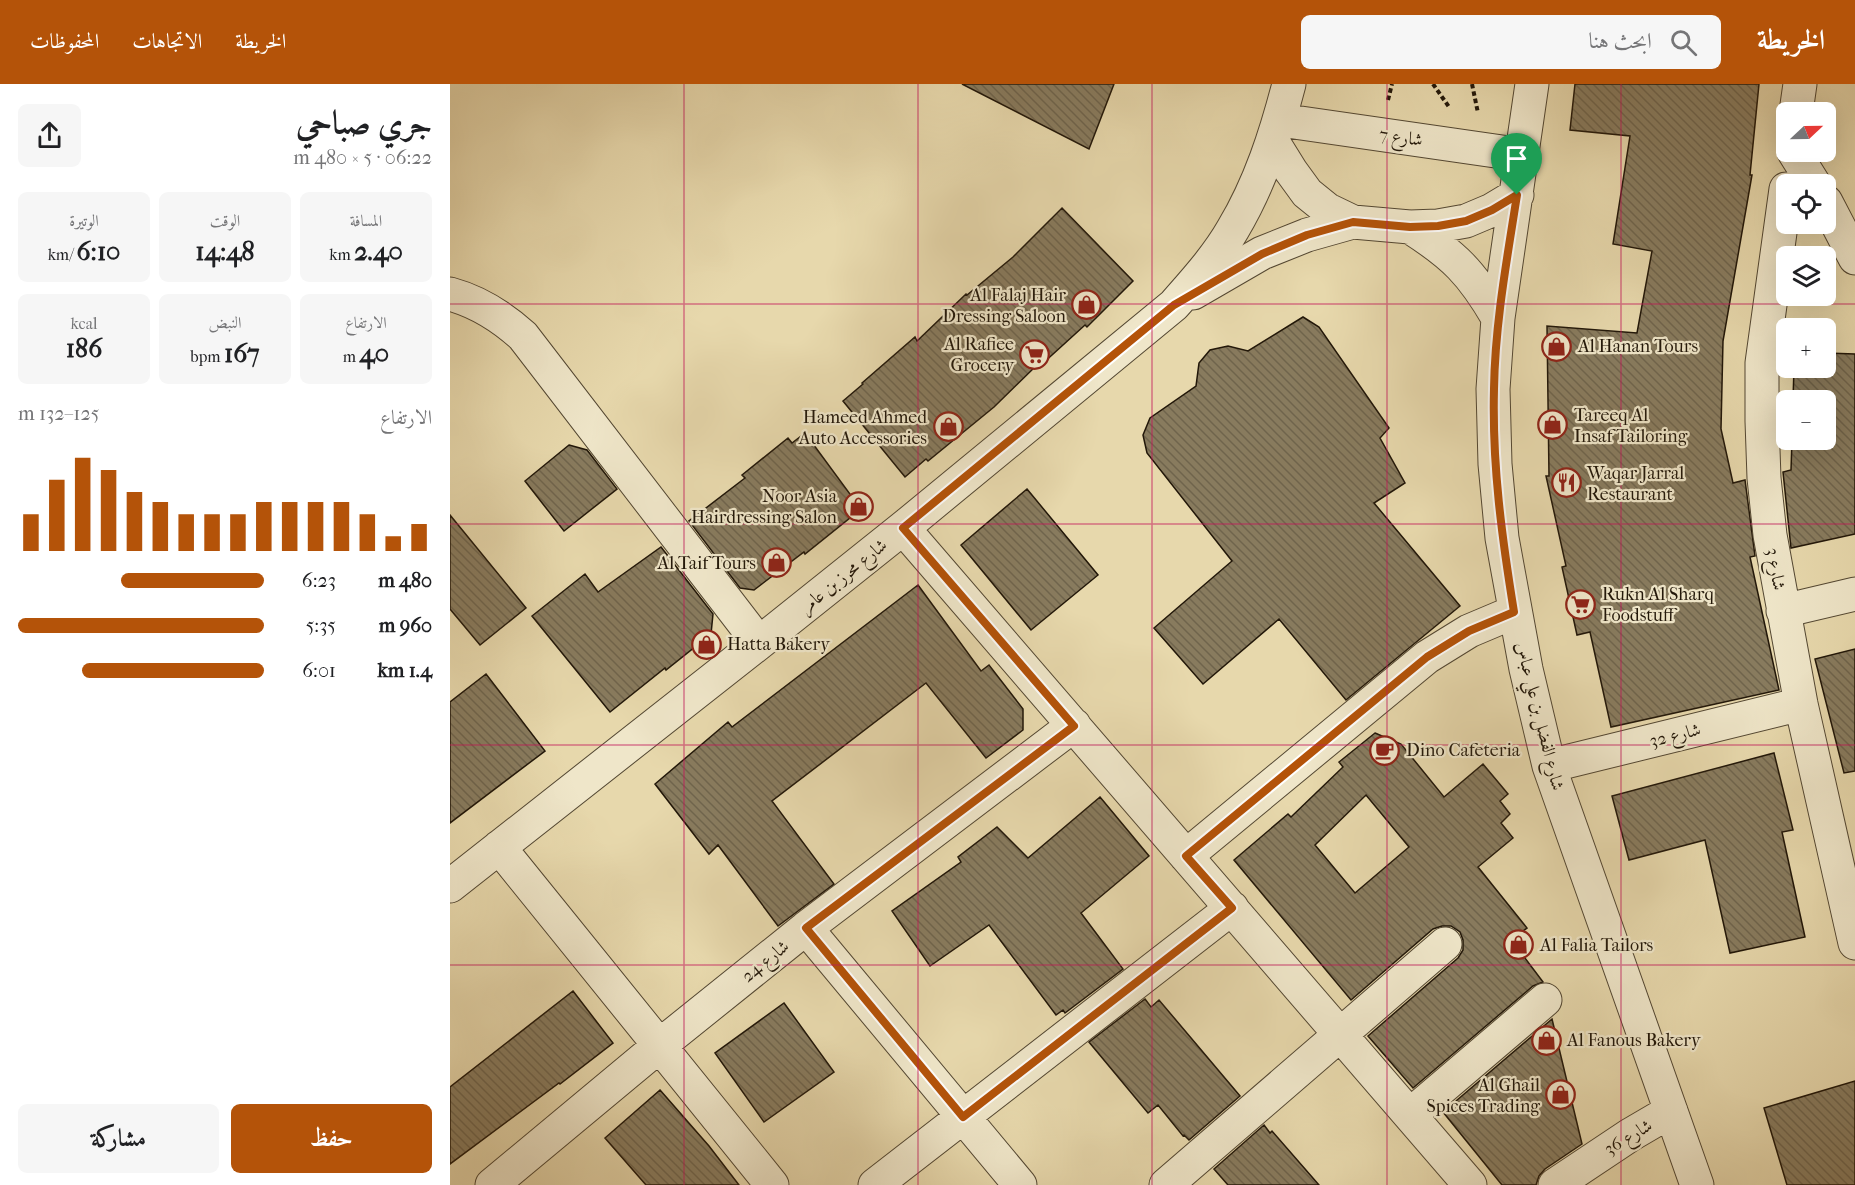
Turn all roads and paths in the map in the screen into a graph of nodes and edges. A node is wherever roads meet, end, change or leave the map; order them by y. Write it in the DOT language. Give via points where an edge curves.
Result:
graph roads {
  1 [pos="1289,84"];
  2 [pos="1392,84"];
  3 [pos="1433,84"];
  4 [pos="1472,84"];
  5 [pos="1532,84"];
  6 [pos="1800,84"];
  7 [pos="1797,102"];
  8 [pos="1387,104"];
  9 [pos="1453,112"];
  10 [pos="1478,115"];
  11 [pos="1276,131"];
  12 [pos="1523,154"];
  13 [pos="1517,195"];
  14 [pos="1836,221"];
  15 [pos="1353,222"];
  16 [pos="1410,227"];
  17 [pos="1780,234"];
  18 [pos="1855,258"];
  19 [pos="450,294"];
  20 [pos="1174,305"];
  21 [pos="1498,318"];
  22 [pos="903,528"];
  23 [pos="1855,594"];
  24 [pos="1783,611"];
  25 [pos="1514,612"];
  26 [pos="759,643"];
  27 [pos="1801,704"];
  28 [pos="1074,726"];
  29 [pos="1549,766"];
  30 [pos="499,847"];
  31 [pos="1186,856"];
  32 [pos="1846,863"];
  33 [pos="450,886"];
  34 [pos="1232,908"];
  35 [pos="806,928"];
  36 [pos="1855,943"];
  37 [pos="1445,944"];
  38 [pos="1545,1000"];
  39 [pos="1340,1034"];
  40 [pos="659,1046"];
  41 [pos="1671,1112"];
  42 [pos="1410,1115"];
  43 [pos="963,1117"];
  44 [pos="492,1185"];
  45 [pos="772,1185"];
  46 [pos="875,1185"];
  47 [pos="1020,1185"];
  48 [pos="1166,1185"];
  49 [pos="1470,1185"];
  50 [pos="1555,1185"];
  51 [pos="1697,1185"];
  1 -- 11 [label="street, شارع محرز بن عامر"];
  2 -- 8 [label="path"];
  3 -- 9 [label="path"];
  4 -- 10 [label="path"];
  5 -- 12 [label="street, شارع الفضل بن علي عباس"];
  6 -- 7 [label="street"];
  11 -- 12 [label="street, شارع 7"];
  11 -- 15 [label="street" via="1291,171 1307,193 1328,210"];
  11 -- 20 [label="street, شارع محرز بن عامر" via="1255,187 1233,230"];
  12 -- 13 [label="street, شارع الفضل بن علي عباس"];
  13 -- 16 [label="street" via="1466,221"];
  13 -- 21 [label="street, شارع الفضل بن علي عباس"];
  14 -- 18 [label="street"];
  15 -- 16 [label="street"];
  15 -- 20 [label="street" via="1262,254"];
  16 -- 21 [label="street" via="1462,265"];
  17 -- 24 [label="street, شارع 3" via="1762,363 1762,421 1770,535"];
  19 -- 26 [label="street" via="486,308 523,336"];
  20 -- 22 [label="street, شارع محرز بن عامر"];
  21 -- 25 [label="street, شارع الفضل بن علي عباس" via="1495,464"];
  22 -- 26 [label="street, شارع محرز بن عامر"];
  22 -- 28 [label="street"];
  23 -- 24 [label="street"];
  24 -- 27 [label="street, شارع 3"];
  25 -- 29 [label="street, شارع الفضل بن علي عباس"];
  25 -- 31 [label="street" via="1469,631 1427,657"];
  26 -- 30 [label="street, شارع محرز بن عامر"];
  27 -- 29 [label="street, شارع 32"];
  27 -- 32 [label="street, شارع 3"];
  28 -- 31 [label="street"];
  28 -- 35 [label="street, شارع 24"];
  29 -- 41 [label="street, شارع الفضل بن علي عباس"];
  30 -- 33 [label="street, شارع محرز بن عامر"];
  30 -- 40 [label="street"];
  31 -- 34 [label="street"];
  32 -- 36 [label="street, شارع 3"];
  34 -- 39 [label="street"];
  34 -- 43 [label="street"];
  35 -- 40 [label="street, شارع 24"];
  35 -- 43 [label="street"];
  37 -- 39 [label="street"];
  38 -- 42 [label="street"];
  39 -- 42 [label="street"];
  39 -- 48 [label="street"];
  40 -- 44 [label="street, شارع 24"];
  40 -- 45 [label="street"];
  41 -- 50 [label="street, شارع 36"];
  41 -- 51 [label="street, شارع الفضل بن علي عباس"];
  42 -- 49 [label="street"];
  43 -- 46 [label="street"];
  43 -- 47 [label="street"];
}
